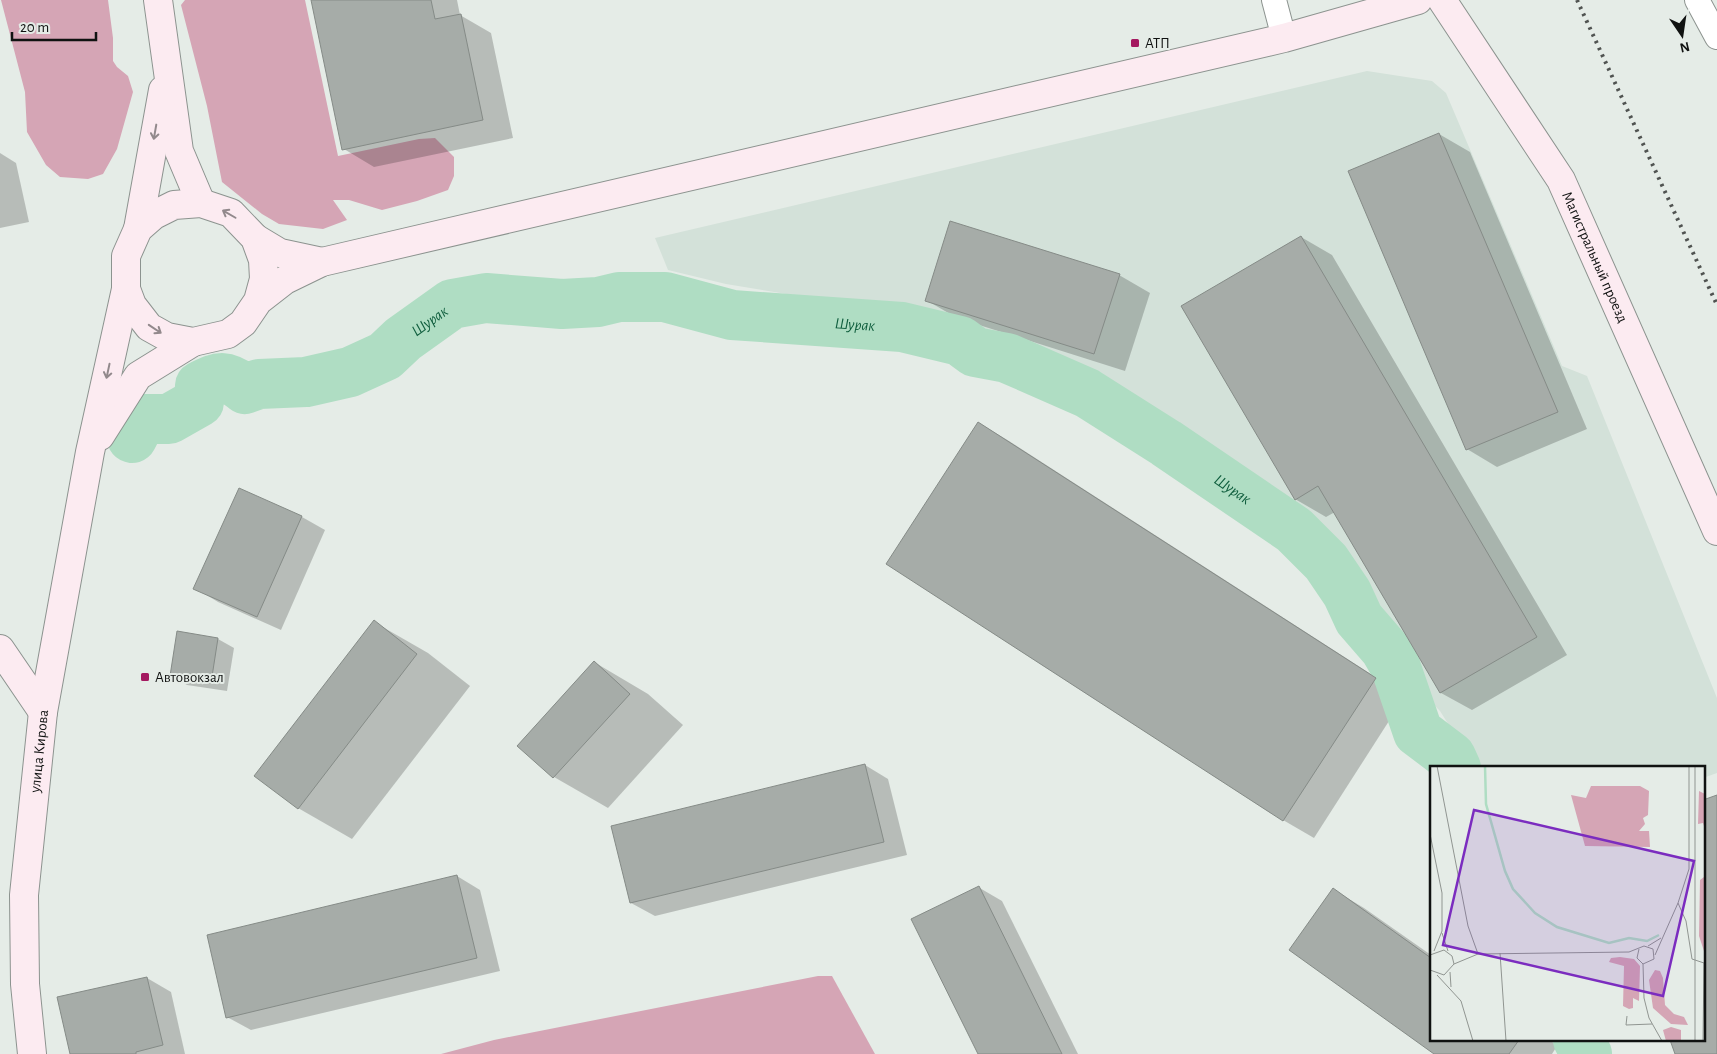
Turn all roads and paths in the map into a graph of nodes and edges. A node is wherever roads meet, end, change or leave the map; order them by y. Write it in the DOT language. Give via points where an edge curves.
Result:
graph roads {
  1 [pos="158,0"];
  2 [pos="1274,0"];
  3 [pos="1418,0"];
  4 [pos="1442,0"];
  5 [pos="1697,0"];
  6 [pos="1717,36"];
  7 [pos="1284,38"];
  8 [pos="167,66"];
  9 [pos="201,203"];
  10 [pos="138,229"];
  11 [pos="255,238"];
  12 [pos="322,262"];
  13 [pos="126,289"];
  14 [pos="258,301"];
  15 [pos="193,342"];
  16 [pos="90,452"];
  17 [pos="1717,531"];
  18 [pos="0,649"];
  19 [pos="43,712"];
  20 [pos="32,1054"];
  1 -- 8 [label="main road"];
  2 -- 7 [label="street"];
  3 -- 7 [label="main road"];
  4 -- 17 [label="main road, Магистральный проезд" via="1560,180"];
  5 -- 6 [label="street"];
  7 -- 12 [label="main road"];
  8 -- 9 [label="main road" via="180,151"];
  8 -- 10 [label="main road, one-way"];
  9 -- 10 [label="main road" via="174,205 154,215"];
  11 -- 9 [label="main road, one-way" via="231,213"];
  10 -- 13 [label="main road" via="126,256"];
  11 -- 12 [label="main road" via="280,253"];
  11 -- 14 [label="main road" via="263,260 264,279"];
  12 -- 14 [label="main road" via="285,280"];
  13 -- 15 [label="main road, one-way" via="132,305 149,327 167,337"];
  13 -- 16 [label="main road, улица Кирова, one-way"];
  14 -- 15 [label="main road" via="242,323 228,334"];
  15 -- 16 [label="main road" via="138,376"];
  16 -- 19 [label="main road, улица Кирова"];
  18 -- 19 [label="main road"];
  19 -- 20 [label="main road, улица Кирова" via="24,895 25,984"];
}
